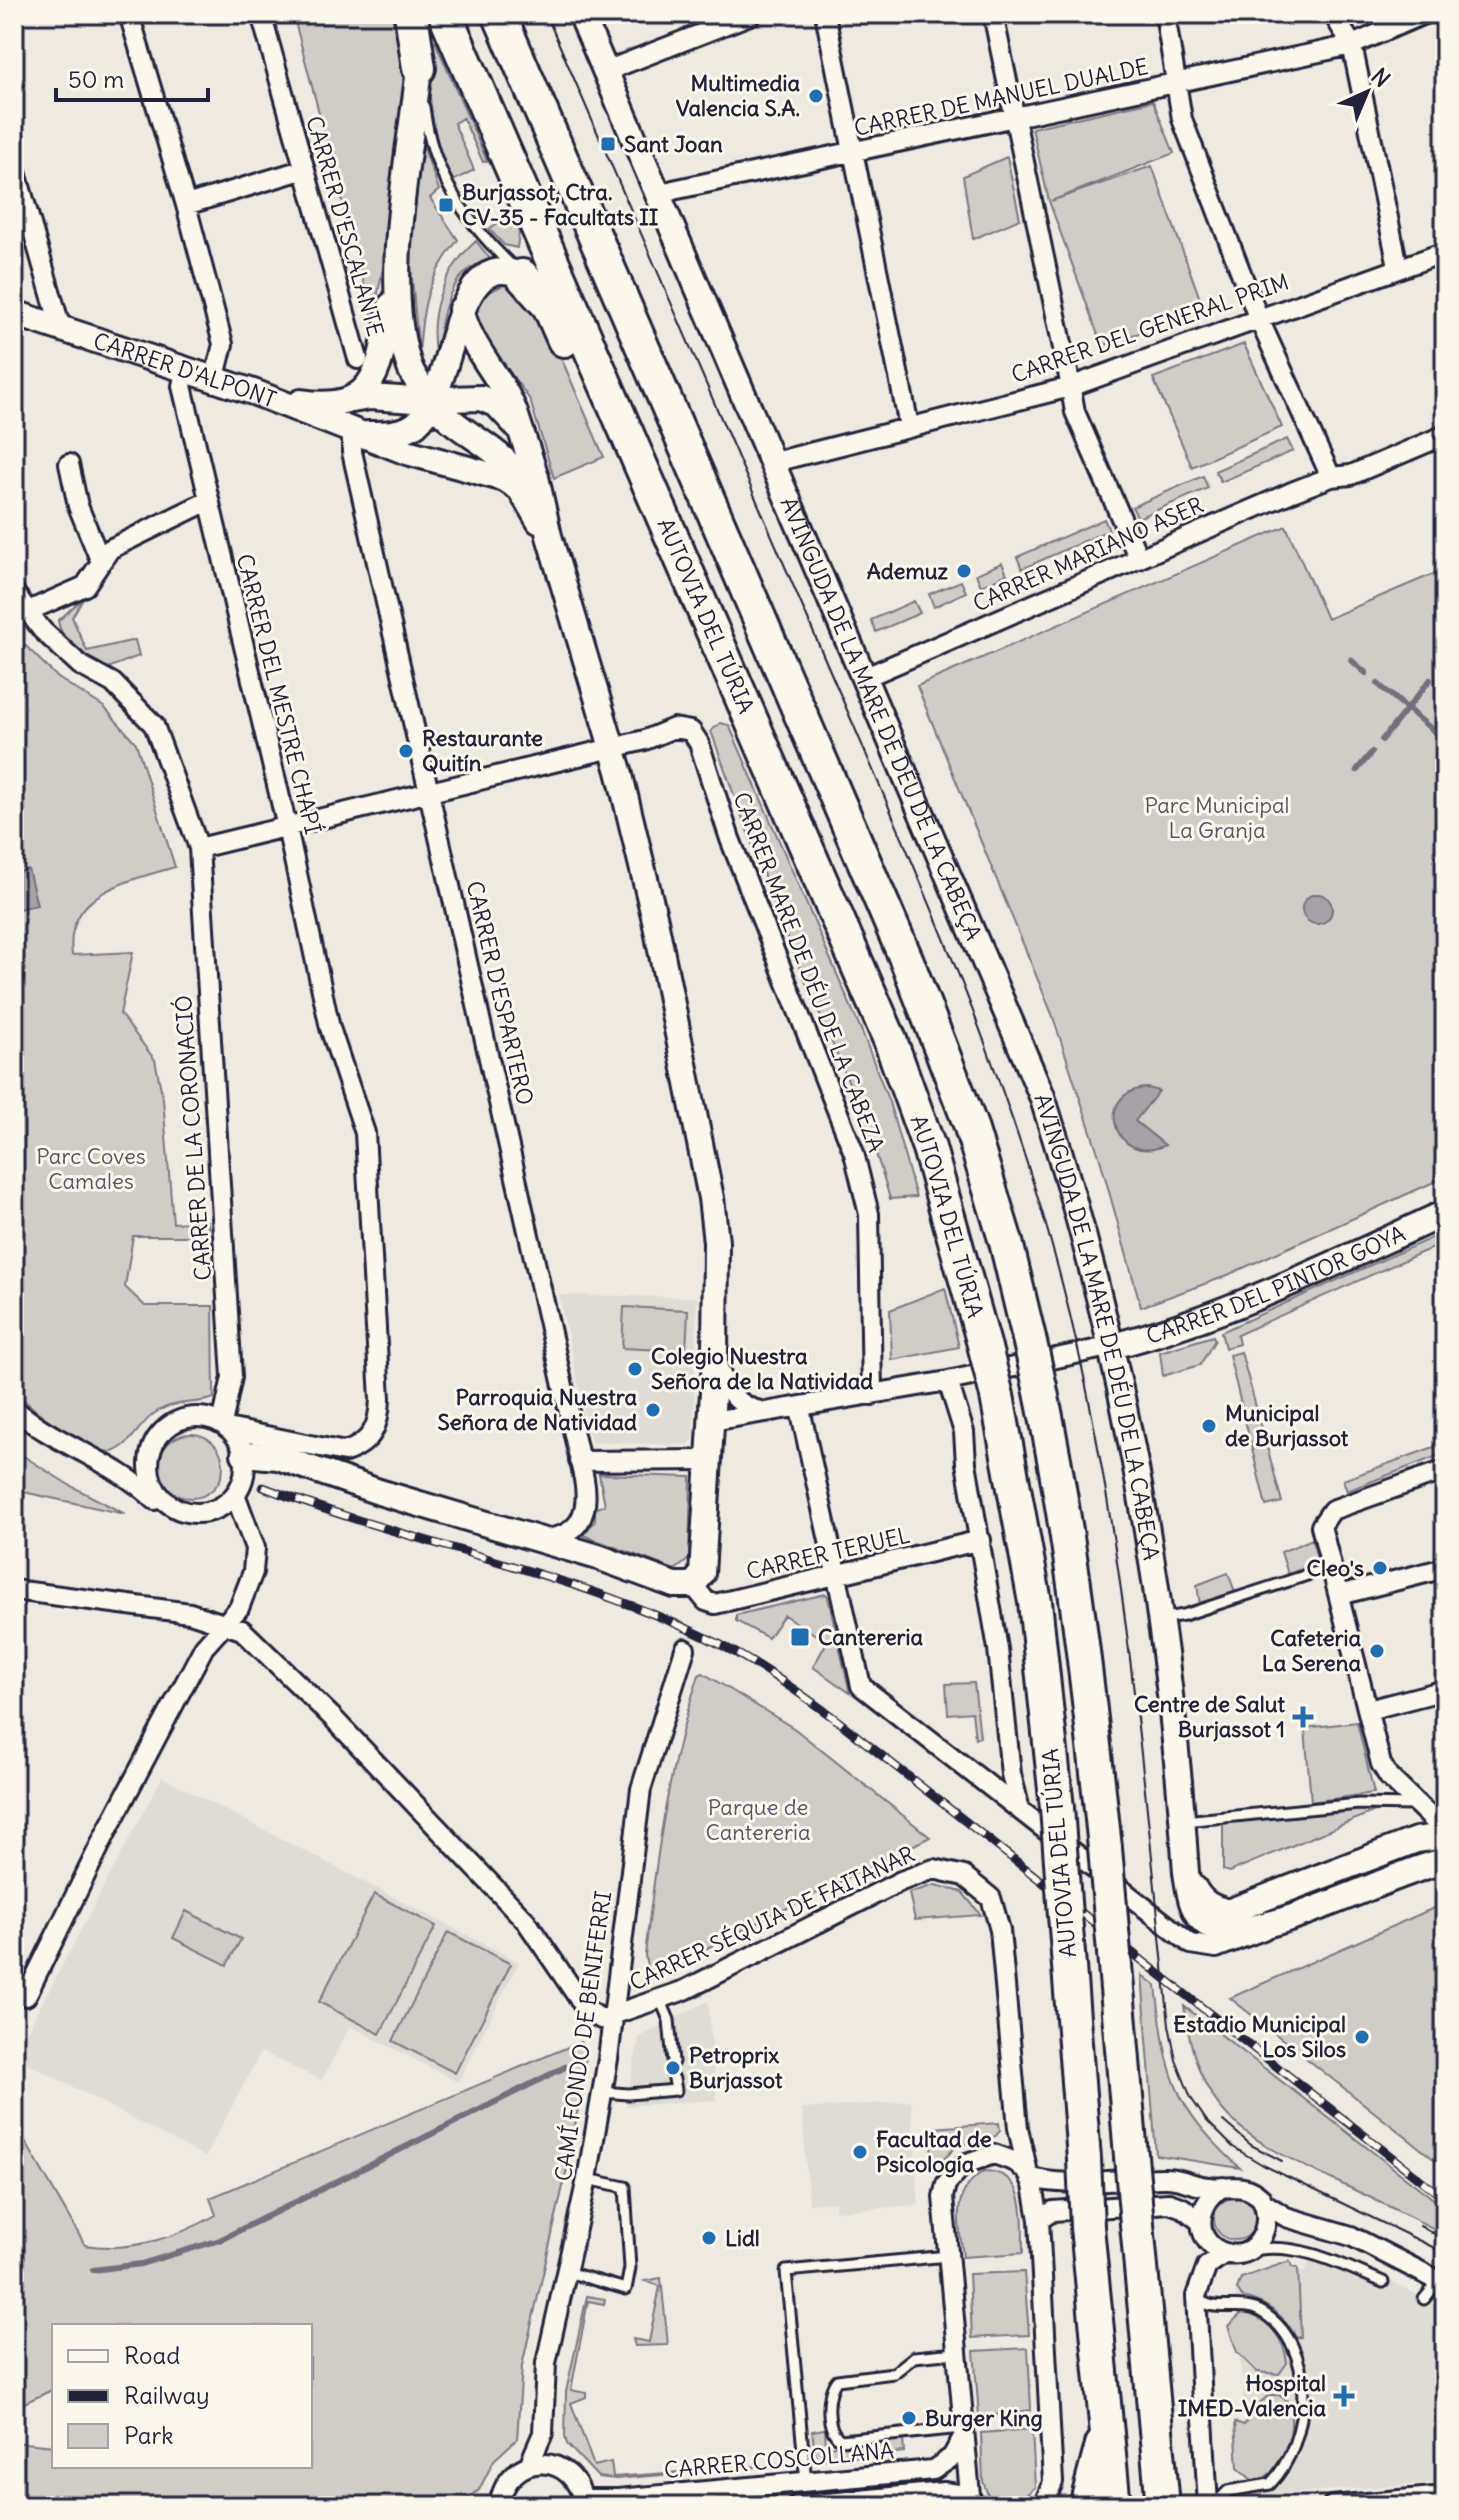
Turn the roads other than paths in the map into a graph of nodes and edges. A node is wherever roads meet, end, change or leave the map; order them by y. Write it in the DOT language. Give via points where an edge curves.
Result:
graph roads {
  1 [pos="129,14"];
  2 [pos="261,14"];
  3 [pos="411,14"];
  4 [pos="445,14"];
  5 [pos="499,14"];
  6 [pos="581,14"];
  7 [pos="752,14"];
  8 [pos="825,14"];
  9 [pos="993,14"];
  10 [pos="1165,14"];
  11 [pos="1333,14"];
  12 [pos="1424,14"];
  13 [pos="1352,45"];
  14 [pos="419,68"];
  15 [pos="606,71"];
  16 [pos="1177,84"];
  17 [pos="1014,118"];
  18 [pos="852,153"];
  19 [pos="14,165"];
  20 [pos="305,169"];
  21 [pos="661,196"];
  22 [pos="186,205"];
  23 [pos="1445,252"];
  24 [pos="399,255"];
  25 [pos="1398,266"];
  26 [pos="522,276"];
  27 [pos="461,309"];
  28 [pos="14,313"];
  29 [pos="1258,317"];
  30 [pos="61,329"];
  31 [pos="358,359"];
  32 [pos="185,371"];
  33 [pos="214,381"];
  34 [pos="1070,387"];
  35 [pos="256,393"];
  36 [pos="351,400"];
  37 [pos="423,400"];
  38 [pos="622,422"];
  39 [pos="909,426"];
  40 [pos="520,431"];
  41 [pos="357,432"];
  42 [pos="1445,435"];
  43 [pos="774,462"];
  44 [pos="69,464"];
  45 [pos="1331,477"];
  46 [pos="208,501"];
  47 [pos="549,536"];
  48 [pos="1139,559"];
  49 [pos="101,562"];
  50 [pos="14,592"];
  51 [pos="20,612"];
  52 [pos="866,677"];
  53 [pos="613,746"];
  54 [pos="431,794"];
  55 [pos="287,827"];
  56 [pos="199,848"];
  57 [pos="1445,1213"];
  58 [pos="1113,1346"];
  59 [pos="715,1359"];
  60 [pos="948,1381"];
  61 [pos="872,1395"];
  62 [pos="14,1409"];
  63 [pos="800,1409"];
  64 [pos="772,1413"];
  65 [pos="712,1421"];
  66 [pos="225,1426"];
  67 [pos="244,1454"];
  68 [pos="709,1460"];
  69 [pos="579,1461"];
  70 [pos="1445,1470"];
  71 [pos="235,1494"];
  72 [pos="216,1510"];
  73 [pos="183,1512"];
  74 [pos="250,1530"];
  75 [pos="541,1539"];
  76 [pos="981,1540"];
  77 [pos="1332,1567"];
  78 [pos="1445,1568"];
  79 [pos="836,1577"];
  80 [pos="693,1585"];
  81 [pos="14,1590"];
  82 [pos="1339,1595"];
  83 [pos="1160,1619"];
  84 [pos="225,1623"];
  85 [pos="685,1649"];
  86 [pos="1445,1690"];
  87 [pos="1368,1710"];
  88 [pos="1419,1807"];
  89 [pos="1020,1810"];
  90 [pos="1183,1821"];
  91 [pos="1444,1832"];
  92 [pos="1445,1861"];
  93 [pos="1407,1870"];
  94 [pos="1186,1872"];
  95 [pos="1270,1927"];
  96 [pos="26,1996"];
  97 [pos="661,2001"];
  98 [pos="614,2016"];
  99 [pos="673,2062"];
  100 [pos="674,2079"];
  101 [pos="602,2092"];
  102 [pos="1018,2128"];
  103 [pos="994,2154"];
  104 [pos="1028,2175"];
  105 [pos="587,2179"];
  106 [pos="1223,2187"];
  107 [pos="1264,2203"];
  108 [pos="1039,2220"];
  109 [pos="1201,2222"];
  110 [pos="1323,2228"];
  111 [pos="1266,2231"];
  112 [pos="1233,2253"];
  113 [pos="948,2256"];
  114 [pos="567,2272"];
  115 [pos="1383,2282"];
  116 [pos="1442,2282"];
  117 [pos="1196,2296"];
  118 [pos="1424,2299"];
  119 [pos="956,2353"];
  120 [pos="1153,2399"];
  121 [pos="1107,2430"];
  122 [pos="543,2433"];
  123 [pos="963,2433"];
  124 [pos="530,2463"];
  125 [pos="554,2464"];
  126 [pos="806,2482"];
  127 [pos="1445,2496"];
  128 [pos="906,2501"];
  129 [pos="583,2502"];
  130 [pos="973,2504"];
  131 [pos="499,2506"];
  132 [pos="796,2506"];
  133 [pos="1043,2506"];
  134 [pos="1086,2506"];
  135 [pos="1114,2506"];
  136 [pos="1163,2506"];
  137 [pos="1175,2506"];
  138 [pos="1211,2506"];
  139 [pos="1332,2506"];
  1 -- 22 [label="street"];
  2 -- 20 [label="street, CARRER D'ESCALANTE"];
  3 -- 14 [label="highway"];
  4 -- 38 [label="highway, AUTOVIA DEL TÚRIA"];
  5 -- 120 [label="highway, AUTOVIA DEL TÚRIA, bridge" via="907,961 970,1124 1006,1242 1062,1490 1088,1675"];
  6 -- 15 [label="street, AVINGUDA DE LA MARE DE DÉU DE LA CABEÇA"];
  7 -- 15 [label="street"];
  8 -- 18 [label="street"];
  9 -- 17 [label="street"];
  10 -- 16 [label="street"];
  11 -- 13 [label="street"];
  12 -- 13 [label="street, CARRER DE MANUEL DUALDE"];
  13 -- 16 [label="street, CARRER DE MANUEL DUALDE"];
  13 -- 25 [label="street"];
  14 -- 24 [label="street"];
  14 -- 26 [label="lane" via="431,145 448,191"];
  15 -- 21 [label="street, AVINGUDA DE LA MARE DE DÉU DE LA CABEÇA"];
  16 -- 17 [label="street, CARRER DE MANUEL DUALDE"];
  16 -- 29 [label="street" via="1182,119"];
  17 -- 18 [label="street, CARRER DE MANUEL DUALDE"];
  17 -- 34 [label="street"];
  18 -- 21 [label="street, CARRER DE MANUEL DUALDE"];
  18 -- 39 [label="street"];
  19 -- 30 [label="street"];
  20 -- 22 [label="street"];
  20 -- 31 [label="street, CARRER D'ESCALANTE"];
  21 -- 43 [label="street, AVINGUDA DE LA MARE DE DÉU DE LA CABEÇA"];
  22 -- 33 [label="street" via="223,344"];
  23 -- 25 [label="street, CARRER DEL GENERAL PRIM"];
  24 -- 36 [label="street" via="377,369 364,392"];
  24 -- 37 [label="street" via="398,298 406,355"];
  25 -- 29 [label="street, CARRER DEL GENERAL PRIM"];
  26 -- 27 [label="street" via="510,270 491,274 472,288"];
  26 -- 38 [label="highway" via="549,306 589,397"];
  27 -- 37 [label="street" via="447,367"];
  27 -- 40 [label="street" via="469,338 505,391"];
  28 -- 30 [label="street, CARRER D'ALPONT"];
  29 -- 34 [label="street, CARRER DEL GENERAL PRIM"];
  29 -- 45 [label="street"];
  30 -- 32 [label="street, CARRER D'ALPONT"];
  32 -- 33 [label="street, CARRER D'ALPONT"];
  32 -- 46 [label="street, CARRER DEL MESTRE CHAPÍ" via="182,386"];
  33 -- 35 [label="street, CARRER D'ALPONT"];
  34 -- 39 [label="street, CARRER DEL GENERAL PRIM"];
  34 -- 48 [label="street" via="1075,412"];
  35 -- 36 [label="street" via="318,405"];
  35 -- 41 [label="street, CARRER D'ALPONT"];
  36 -- 37 [label="street"];
  37 -- 40 [label="street" via="481,398 505,411"];
  37 -- 41 [label="street" via="364,411 355,420"];
  37 -- 47 [label="street" via="514,468"];
  38 -- 121 [label="highway, AUTOVIA DEL TÚRIA, bridge" via="890,1040 942,1193 997,1396 1044,1678"];
  39 -- 43 [label="street, CARRER DEL GENERAL PRIM"];
  40 -- 47 [label="street"];
  41 -- 47 [label="street, CARRER D'ALPONT" via="513,483"];
  41 -- 54 [label="street, CARRER D'ESPARTERO" via="352,452"];
  42 -- 45 [label="street, CARRER MARIANO ASER" via="1351,475"];
  43 -- 52 [label="street, AVINGUDA DE LA MARE DE DÉU DE LA CABEÇA"];
  44 -- 49 [label="street" via="78,506"];
  45 -- 48 [label="street, CARRER MARIANO ASER"];
  46 -- 49 [label="street" via="110,549"];
  46 -- 55 [label="street, CARRER DEL MESTRE CHAPÍ"];
  47 -- 53 [label="street"];
  48 -- 52 [label="street, CARRER MARIANO ASER"];
  49 -- 51 [label="street" via="85,586"];
  50 -- 51 [label="street, CARRER DE LA CORONACIÓ"];
  51 -- 56 [label="street, CARRER DE LA CORONACIÓ" via="80,665 113,683 154,725"];
  52 -- 58 [label="street, AVINGUDA DE LA MARE DE DÉU DE LA CABEÇA" via="1042,1096"];
  53 -- 54 [label="street"];
  53 -- 59 [label="street" via="655,920 713,1210"];
  53 -- 61 [label="street, CARRER MARE DE DÉU DE LA CABEZA" via="674,728 691,731 699,743 730,839 854,1153 869,1214"];
  54 -- 55 [label="street"];
  54 -- 69 [label="street, CARRER D'ESPARTERO"];
  55 -- 56 [label="street"];
  55 -- 66 [label="street, CARRER DEL MESTRE CHAPÍ" via="330,1028 365,1133 379,1421 359,1447 345,1452"];
  56 -- 66 [label="street, CARRER DE LA CORONACIÓ" via="232,1377"];
  57 -- 58 [label="street, CARRER DEL PINTOR GOYA" via="1309,1275"];
  58 -- 60 [label="street, CARRER DEL PINTOR GOYA"];
  58 -- 83 [label="street, AVINGUDA DE LA MARE DE DÉU DE LA CABEÇA"];
  59 -- 64 [label="street, CARRER DEL PINTOR GOYA" via="738,1402"];
  59 -- 65 [label="street"];
  60 -- 61 [label="street, CARRER DEL PINTOR GOYA"];
  60 -- 76 [label="street" via="962,1419"];
  61 -- 63 [label="street, CARRER DEL PINTOR GOYA"];
  62 -- 73 [label="street" via="79,1453 132,1478 163,1506"];
  63 -- 64 [label="street, CARRER DEL PINTOR GOYA"];
  63 -- 79 [label="street"];
  64 -- 65 [label="street, CARRER DEL PINTOR GOYA"];
  65 -- 68 [label="street"];
  66 -- 67 [label="street"];
  66 -- 73 [label="street" via="196,1417 181,1420 157,1438 151,1451 151,1481 170,1505"];
  67 -- 71 [label="street" via="245,1471"];
  67 -- 75 [label="street" via="278,1457"];
  68 -- 69 [label="street"];
  68 -- 80 [label="street" via="704,1559 702,1574"];
  69 -- 75 [label="street, CARRER D'ESPARTERO" via="586,1492 584,1516 567,1534"];
  70 -- 77 [label="street" via="1332,1510 1321,1526"];
  71 -- 72 [label="street"];
  71 -- 74 [label="street"];
  72 -- 73 [label="street"];
  72 -- 74 [label="street"];
  74 -- 84 [label="street" via="253,1572 239,1608"];
  75 -- 80 [label="street" via="674,1585"];
  76 -- 79 [label="street, CARRER TERUEL"];
  76 -- 89 [label="street"];
  77 -- 82 [label="street"];
  77 -- 83 [label="lane"];
  78 -- 82 [label="street"];
  79 -- 80 [label="street, CARRER TERUEL" via="715,1604"];
  79 -- 89 [label="street" via="861,1686"];
  81 -- 84 [label="street" via="190,1613"];
  82 -- 87 [label="street"];
  83 -- 90 [label="street, AVINGUDA DE LA MARE DE DÉU DE LA CABEÇA"];
  84 -- 96 [label="street" via="204,1647"];
  84 -- 98 [label="street" via="242,1630 333,1718 526,1921 586,2009 601,2019"];
  85 -- 98 [label="street, CAMÍ FONDO DE BENIFERRI" via="641,1789"];
  86 -- 87 [label="street"];
  87 -- 88 [label="street" via="1381,1764"];
  88 -- 90 [label="lane" via="1396,1802"];
  88 -- 91 [label="street"];
  89 -- 95 [label="street" via="1191,1944 1216,1948"];
  90 -- 94 [label="street, AVINGUDA DE LA MARE DE DÉU DE LA CABEÇA"];
  91 -- 93 [label="street" via="1442,1846"];
  91 -- 94 [label="street" via="1228,1912 1199,1898"];
  92 -- 93 [label="street"];
  93 -- 95 [label="street, AVINGUDA DE LA MARE DE DÉU DE LA CABEÇA"];
  94 -- 95 [label="street, AVINGUDA DE LA MARE DE DÉU DE LA CABEÇA" via="1195,1912 1210,1927 1231,1932"];
  97 -- 98 [label="street, CARRER SÉQUIA DE FAITANAR"];
  97 -- 99 [label="lane" via="669,2020"];
  97 -- 102 [label="street, CARRER SÉQUIA DE FAITANAR" via="901,1881 934,1869 964,1876 991,1898 1000,1930"];
  98 -- 101 [label="street, CAMÍ FONDO DE BENIFERRI"];
  100 -- 101 [label="lane" via="676,2090"];
  101 -- 105 [label="street, CAMÍ FONDO DE BENIFERRI"];
  102 -- 103 [label="street"];
  102 -- 104 [label="street"];
  103 -- 104 [label="street" via="1016,2162"];
  103 -- 113 [label="street" via="964,2164 946,2184"];
  104 -- 106 [label="street" via="1049,2182 1167,2178"];
  104 -- 108 [label="street"];
  105 -- 114 [label="street, CAMÍ FONDO DE BENIFERRI"];
  105 -- 114 [label="lane" via="625,2187 630,2268 626,2289"];
  106 -- 107 [label="street" via="1244,2186"];
  106 -- 109 [label="street" via="1207,2200"];
  107 -- 110 [label="street" via="1286,2217"];
  107 -- 111 [label="street"];
  108 -- 109 [label="street" via="1053,2211 1169,2203"];
  108 -- 133 [label="street" via="1053,2482"];
  109 -- 112 [label="street" via="1206,2237"];
  110 -- 111 [label="street"];
  110 -- 116 [label="street" via="1351,2236"];
  111 -- 112 [label="street" via="1260,2241"];
  112 -- 115 [label="lane" via="1291,2248"];
  112 -- 117 [label="street" via="1207,2266"];
  113 -- 119 [label="street"];
  113 -- 126 [label="lane" via="786,2271"];
  114 -- 122 [label="street, CAMÍ FONDO DE BENIFERRI" via="546,2363"];
  116 -- 118 [label="lane"];
  117 -- 138 [label="street"];
  117 -- 138 [label="lane" via="1213,2307 1251,2307 1277,2324 1290,2342 1302,2387 1298,2435 1284,2467 1270,2484 1228,2491"];
  119 -- 123 [label="street"];
  119 -- 123 [label="lane" via="914,2357 894,2373 837,2380 829,2393 832,2429 841,2440"];
  120 -- 136 [label="highway, AUTOVIA DEL TÚRIA"];
  120 -- 137 [label="highway"];
  121 -- 134 [label="highway"];
  121 -- 135 [label="highway, AUTOVIA DEL TÚRIA"];
  122 -- 124 [label="street, CAMÍ FONDO DE BENIFERRI"];
  122 -- 125 [label="street, CAMÍ FONDO DE BENIFERRI"];
  123 -- 126 [label="street, CARRER COSCOLLANA" via="952,2457 933,2470"];
  123 -- 130 [label="street"];
  124 -- 125 [label="street"];
  124 -- 131 [label="street, CAMÍ FONDO DE BENIFERRI" via="505,2486"];
  125 -- 129 [label="street"];
  126 -- 129 [label="street, CARRER COSCOLLANA"];
  127 -- 139 [label="street"];
  128 -- 130 [label="street" via="944,2492"];
  128 -- 132 [label="street"];
}
